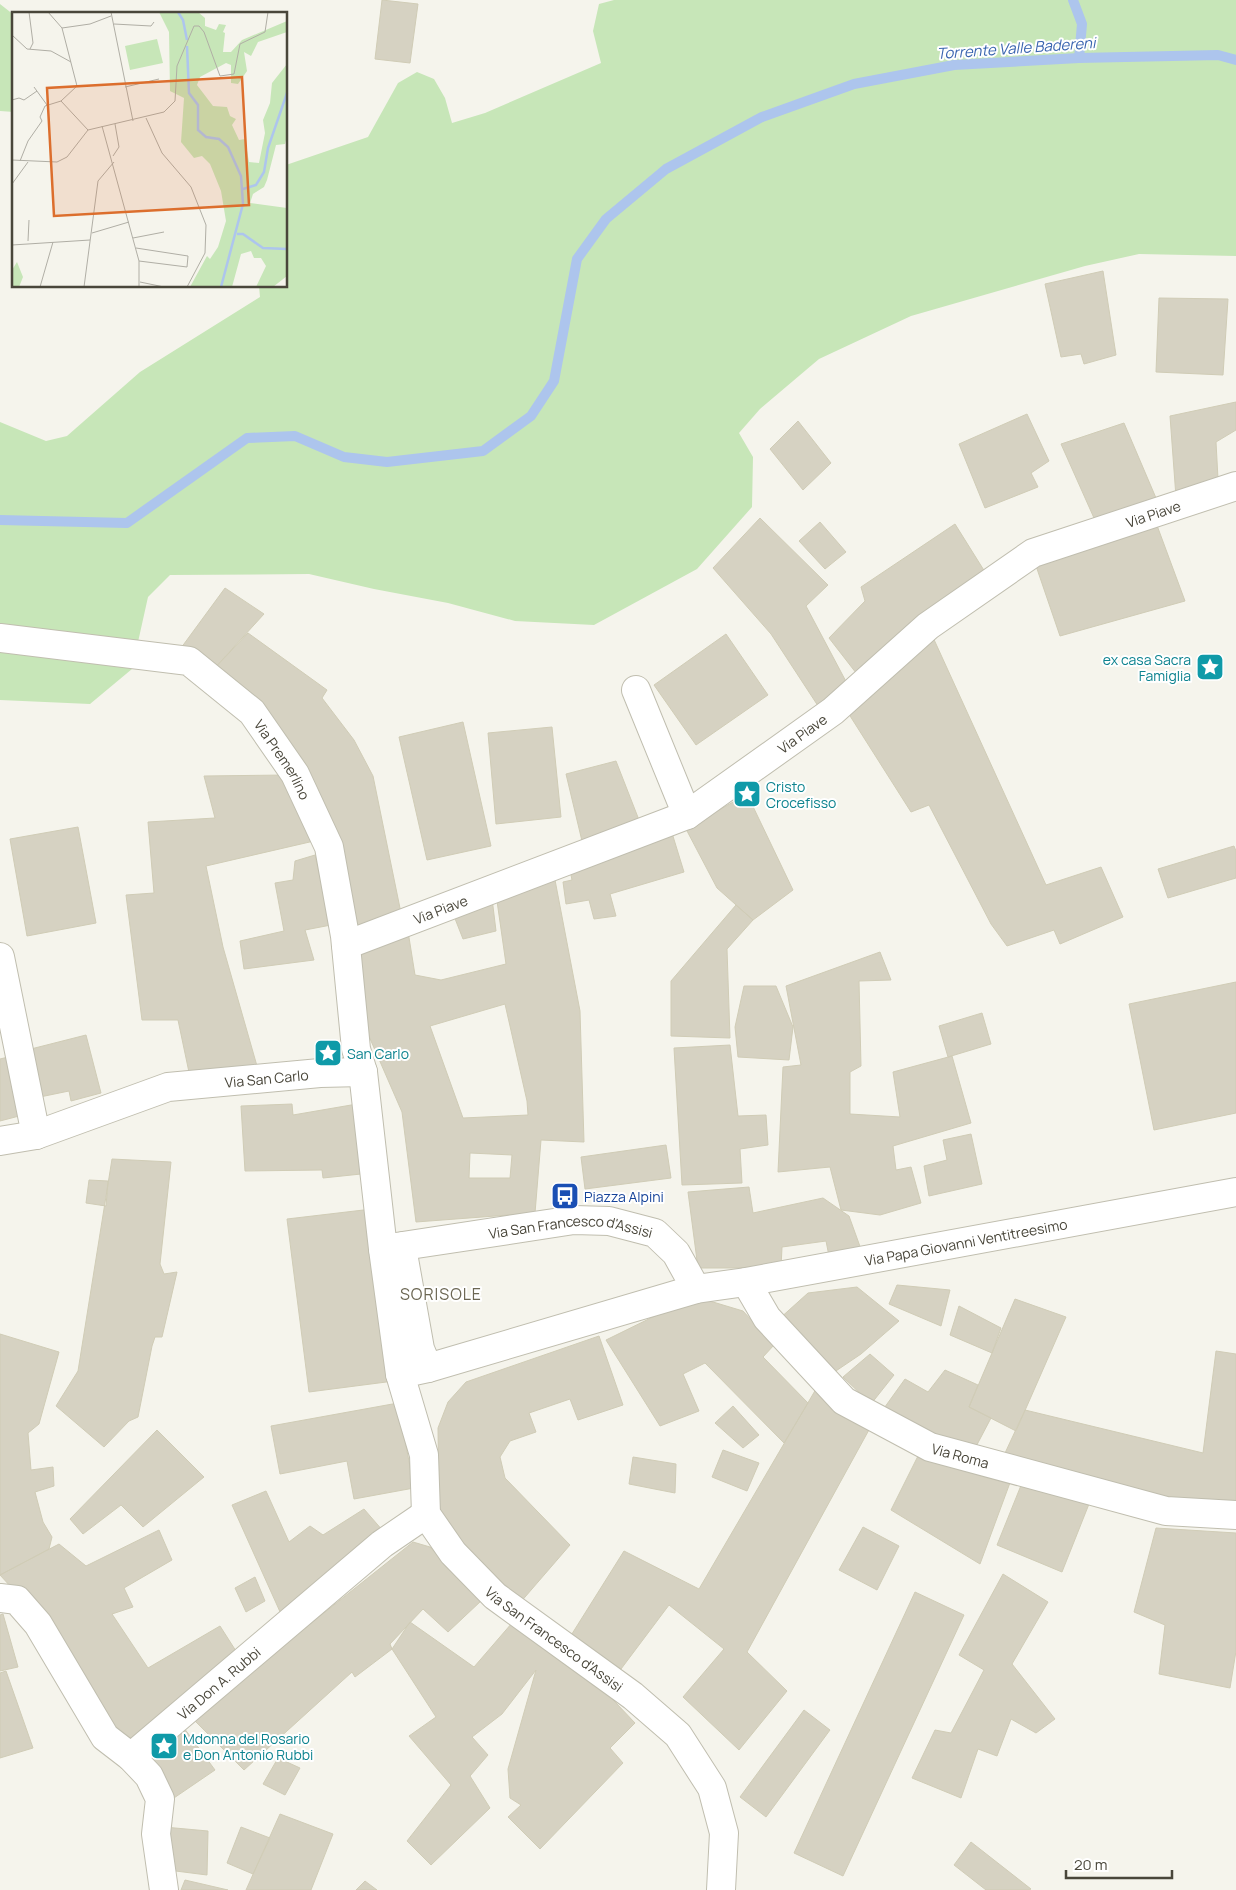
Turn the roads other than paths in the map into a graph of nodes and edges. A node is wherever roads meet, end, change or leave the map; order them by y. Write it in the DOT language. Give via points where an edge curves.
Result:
graph roads {
  1 [pos="1236,486"];
  2 [pos="0,638"];
  3 [pos="636,690"];
  4 [pos="687,815"];
  5 [pos="346,945"];
  6 [pos="0,957"];
  7 [pos="364,1072"];
  8 [pos="36,1135"];
  9 [pos="0,1141"];
  10 [pos="1236,1192"];
  11 [pos="394,1248"];
  12 [pos="746,1282"];
  13 [pos="696,1289"];
  14 [pos="428,1368"];
  15 [pos="400,1374"];
  16 [pos="426,1514"];
  17 [pos="1236,1515"];
  18 [pos="0,1598"];
  19 [pos="131,1757"];
  20 [pos="164,1890"];
  21 [pos="721,1890"];
  1 -- 4 [label="street, Via Piave" via="1032,553 928,626 833,711"];
  2 -- 5 [label="street, Via Premerlino" via="189,661 252,712 295,774 329,847"];
  3 -- 4 [label="street"];
  4 -- 5 [label="street, Via Piave"];
  5 -- 7 [label="street, Via Premerlino" via="356,1049"];
  6 -- 8 [label="street"];
  7 -- 8 [label="street, Via San Carlo" via="168,1087"];
  7 -- 11 [label="street"];
  8 -- 9 [label="street, Via San Carlo"];
  10 -- 12 [label="street, Via Papa Giovanni Ventitreesimo"];
  11 -- 13 [label="street, Via San Francesco d'Assisi" via="574,1220 609,1220 655,1232 676,1253"];
  11 -- 14 [label="street" via="404,1259 420,1349"];
  11 -- 15 [label="street"];
  12 -- 13 [label="street, Via Papa Giovanni Ventitreesimo"];
  12 -- 17 [label="street, Via Roma" via="767,1318 844,1401 930,1447 1166,1511"];
  13 -- 14 [label="street"];
  14 -- 15 [label="street"];
  15 -- 16 [label="street" via="424,1455"];
  16 -- 19 [label="street, Via Don A. Rubbi" via="382,1544"];
  16 -- 21 [label="street, Via San Francesco d'Assisi" via="453,1553 495,1596 633,1696 678,1735 712,1788 724,1833"];
  18 -- 19 [label="street" via="17,1600 38,1624 105,1737"];
  19 -- 20 [label="street" via="149,1776 160,1799 156,1834"];
}
